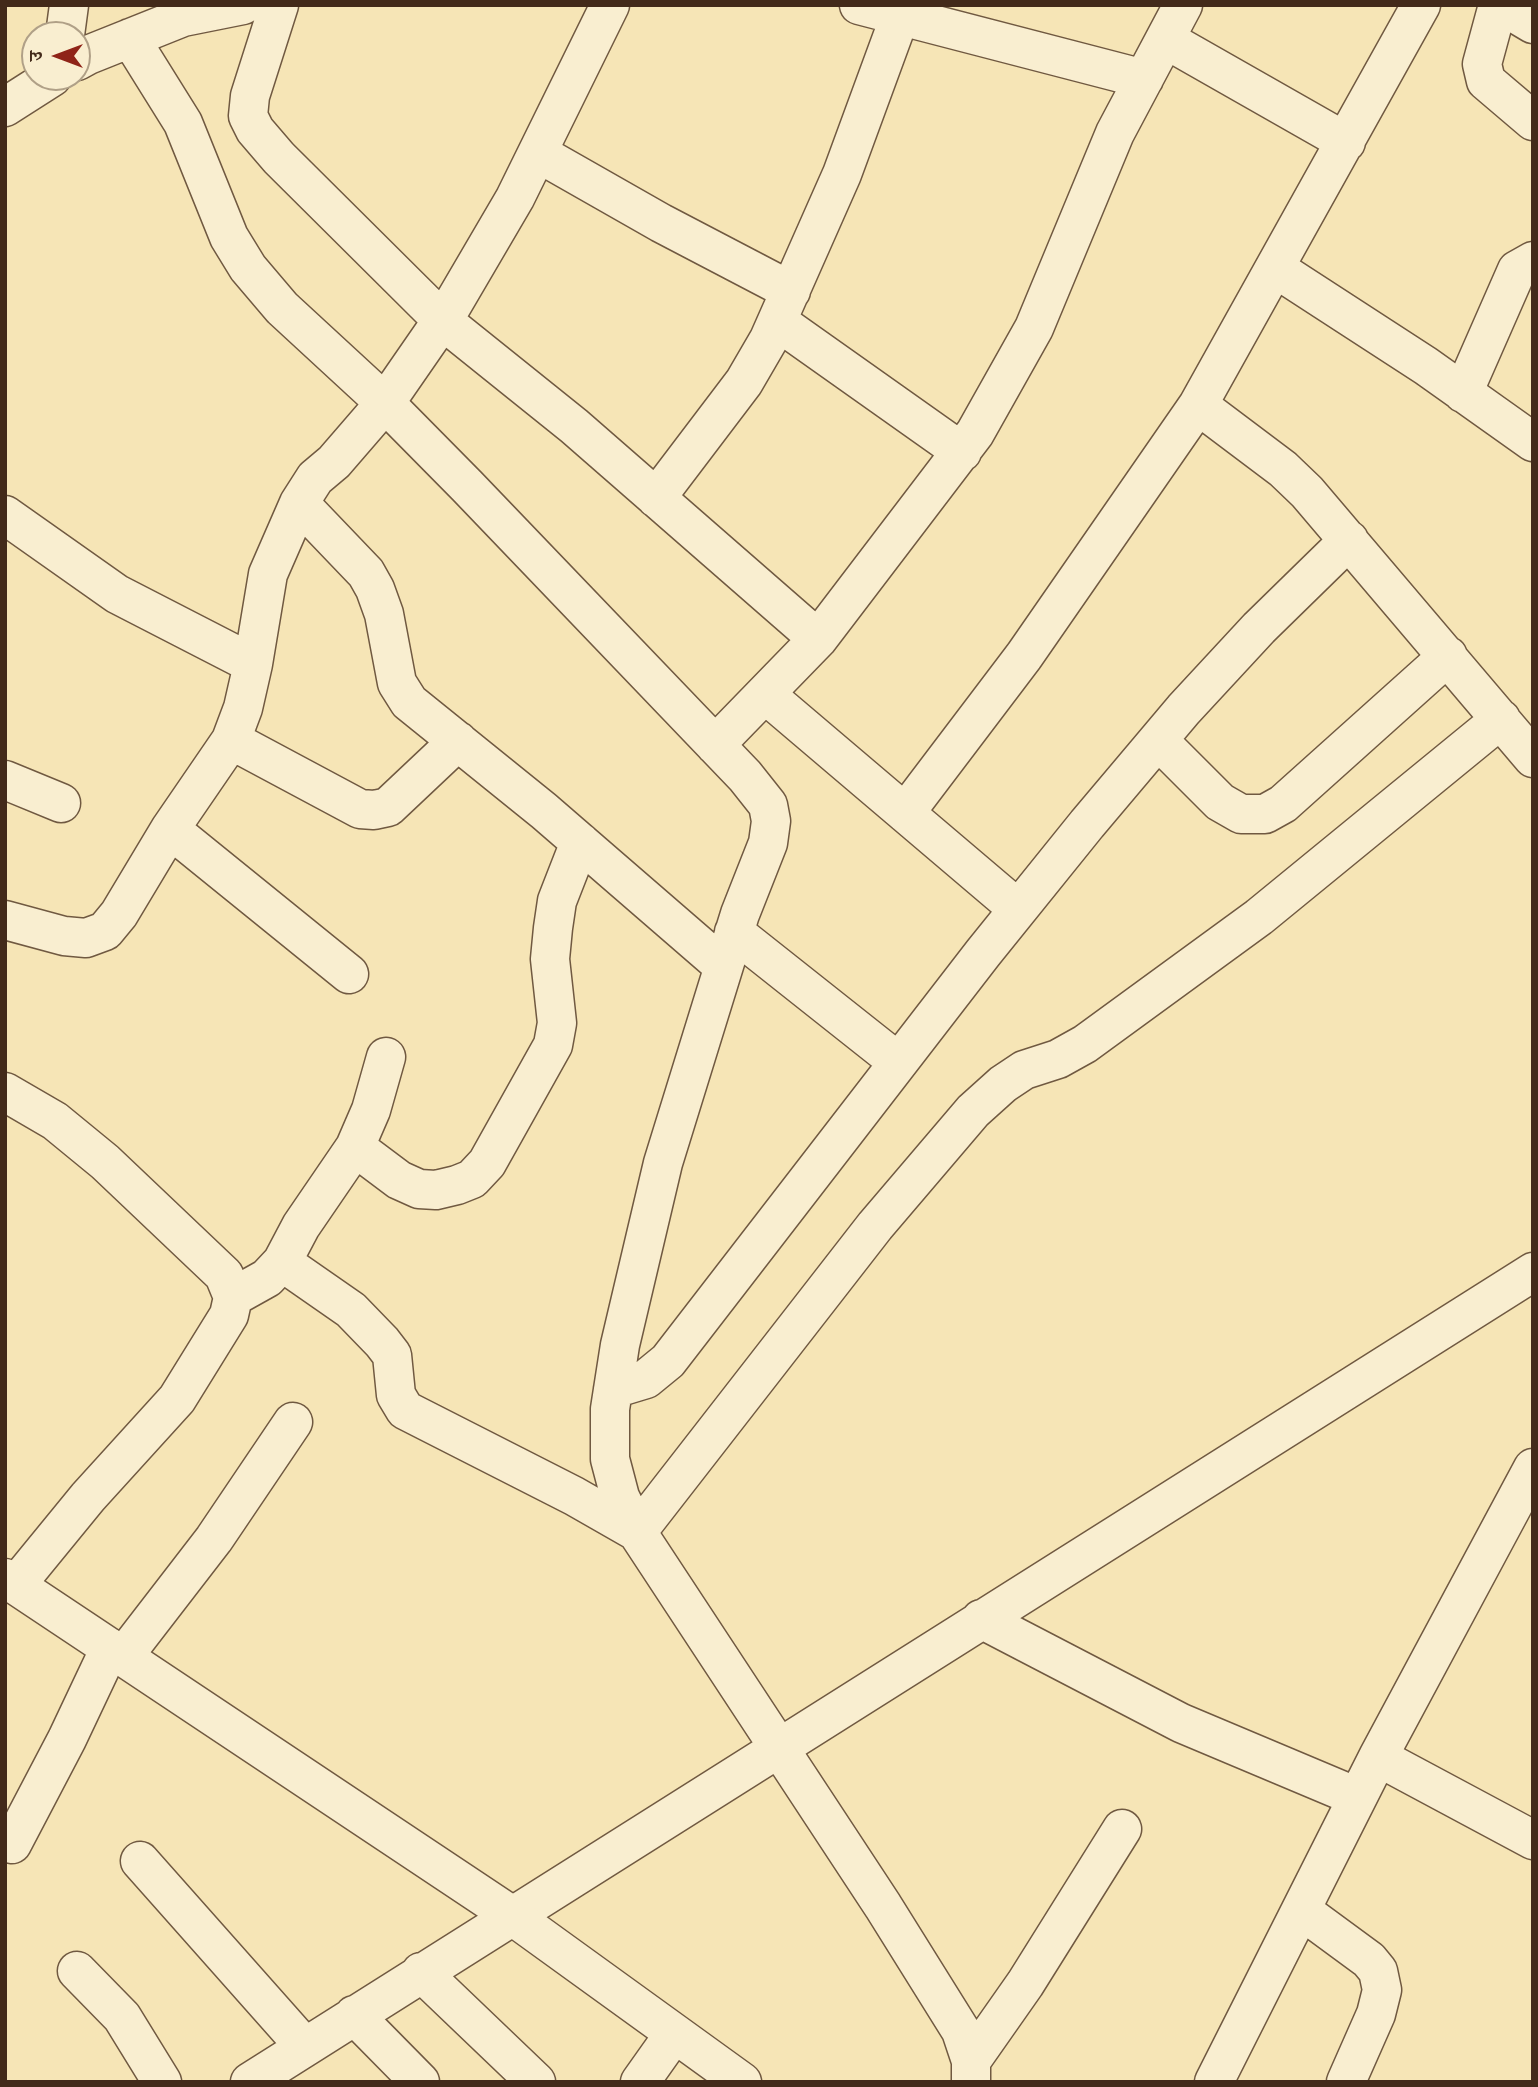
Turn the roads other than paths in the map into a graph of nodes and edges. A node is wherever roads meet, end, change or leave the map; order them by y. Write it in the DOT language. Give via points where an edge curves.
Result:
graph roads {
  1 [pos="243,5"];
  2 [pos="279,5"];
  3 [pos="610,5"];
  4 [pos="859,5"];
  5 [pos="1183,5"];
  6 [pos="1421,5"];
  7 [pos="1499,5"];
  8 [pos="182,11"];
  9 [pos="900,16"];
  10 [pos="1533,24"];
  11 [pos="130,38"];
  12 [pos="1166,39"];
  13 [pos="91,55"];
  14 [pos="1144,79"];
  15 [pos="30,91"];
  16 [pos="5,107"];
  17 [pos="1533,121"];
  18 [pos="1346,142"];
  19 [pos="537,153"];
  20 [pos="1533,261"];
  21 [pos="1275,268"];
  22 [pos="784,306"];
  23 [pos="442,320"];
  24 [pos="1463,393"];
  25 [pos="385,403"];
  26 [pos="1198,405"];
  27 [pos="1533,442"];
  28 [pos="962,452"];
  29 [pos="656,498"];
  30 [pos="299,503"];
  31 [pos="5,515"];
  32 [pos="1349,540"];
  33 [pos="818,639"];
  34 [pos="1448,656"];
  35 [pos="253,664"];
  36 [pos="765,694"];
  37 [pos="1501,719"];
  38 [pos="231,740"];
  39 [pos="1158,740"];
  40 [pos="458,741"];
  41 [pos="715,745"];
  42 [pos="1533,757"];
  43 [pos="5,780"];
  44 [pos="61,803"];
  45 [pos="905,813"];
  46 [pos="170,829"];
  47 [pos="580,842"];
  48 [pos="1018,909"];
  49 [pos="5,920"];
  50 [pos="729,949"];
  51 [pos="349,974"];
  52 [pos="386,1057"];
  53 [pos="898,1062"];
  54 [pos="5,1093"];
  55 [pos="355,1147"];
  56 [pos="282,1262"];
  57 [pos="1533,1272"];
  58 [pos="233,1297"];
  59 [pos="613,1389"];
  60 [pos="293,1422"];
  61 [pos="1533,1468"];
  62 [pos="637,1532"];
  63 [pos="10,1582"];
  64 [pos="981,1619"];
  65 [pos="117,1653"];
  66 [pos="778,1747"];
  67 [pos="1377,1757"];
  68 [pos="1357,1797"];
  69 [pos="1122,1829"];
  70 [pos="1533,1840"];
  71 [pos="12,1844"];
  72 [pos="140,1861"];
  73 [pos="1301,1910"];
  74 [pos="511,1915"];
  75 [pos="77,1971"];
  76 [pos="421,1972"];
  77 [pos="355,2015"];
  78 [pos="674,2034"];
  79 [pos="305,2047"];
  80 [pos="971,2071"];
  81 [pos="162,2082"];
  82 [pos="250,2082"];
  83 [pos="420,2082"];
  84 [pos="536,2082"];
  85 [pos="640,2082"];
  86 [pos="743,2082"];
  87 [pos="1214,2082"];
  88 [pos="1346,2082"];
  1 -- 8 [label="street"];
  2 -- 23 [label="street" via="250,96 248,117 279,158"];
  3 -- 19 [label="street"];
  4 -- 9 [label="street"];
  5 -- 12 [label="street"];
  6 -- 18 [label="street"];
  7 -- 10 [label="street"];
  7 -- 17 [label="street" via="1482,64 1486,81"];
  8 -- 11 [label="street"];
  9 -- 14 [label="street"];
  9 -- 22 [label="street" via="842,174"];
  11 -- 13 [label="street"];
  11 -- 25 [label="street" via="183,123 229,237 248,268 282,308"];
  12 -- 14 [label="street"];
  12 -- 18 [label="street"];
  14 -- 28 [label="street" via="1115,133 1034,328"];
  15 -- 16 [label="street"];
  18 -- 21 [label="street"];
  19 -- 22 [label="street" via="661,223"];
  19 -- 23 [label="street"];
  20 -- 24 [label="street" via="1517,270"];
  21 -- 24 [label="street"];
  21 -- 26 [label="street"];
  22 -- 28 [label="street"];
  22 -- 29 [label="street" via="744,382"];
  23 -- 25 [label="street"];
  23 -- 29 [label="street"];
  24 -- 27 [label="street"];
  25 -- 30 [label="street" via="315,478"];
  25 -- 41 [label="street"];
  26 -- 32 [label="street" via="1283,469"];
  26 -- 45 [label="street" via="1024,656"];
  28 -- 33 [label="street"];
  29 -- 33 [label="street"];
  30 -- 35 [label="street" via="268,574"];
  30 -- 40 [label="street" via="366,573 375,589 397,683 409,702"];
  31 -- 35 [label="street" via="117,594"];
  32 -- 34 [label="street"];
  32 -- 39 [label="street" via="1259,628"];
  33 -- 36 [label="street"];
  34 -- 37 [label="street"];
  34 -- 39 [label="street" via="1283,804 1265,814 1241,814 1220,802"];
  35 -- 38 [label="street"];
  36 -- 41 [label="street"];
  36 -- 45 [label="street"];
  37 -- 42 [label="street"];
  37 -- 62 [label="street" via="1248,925 1085,1044 1024,1070 983,1102 874,1226"];
  38 -- 40 [label="street" via="359,809 374,810 388,807"];
  38 -- 46 [label="street"];
  39 -- 48 [label="street"];
  40 -- 47 [label="street"];
  41 -- 50 [label="street" via="768,805 771,821 768,843"];
  43 -- 44 [label="street"];
  45 -- 48 [label="street"];
  46 -- 49 [label="street" via="105,931 86,938 64,936"];
  46 -- 51 [label="street"];
  47 -- 50 [label="street"];
  47 -- 55 [label="street" via="557,901 553,928 550,959 557,1023 553,1045 487,1163 472,1179 457,1185 419,1189"];
  48 -- 53 [label="street"];
  50 -- 53 [label="street"];
  50 -- 59 [label="street" via="663,1163"];
  52 -- 55 [label="street"];
  53 -- 59 [label="street" via="667,1361 646,1379"];
  54 -- 58 [label="street" via="55,1121 105,1162 225,1275"];
  55 -- 56 [label="street"];
  56 -- 58 [label="street" via="267,1278"];
  56 -- 62 [label="street" via="351,1310 382,1342 392,1355 396,1395 405,1410"];
  57 -- 64 [label="street"];
  58 -- 63 [label="street" via="229,1315 177,1399"];
  59 -- 62 [label="street" via="610,1459 620,1497"];
  60 -- 65 [label="street" via="214,1539"];
  61 -- 67 [label="street"];
  62 -- 66 [label="street"];
  63 -- 65 [label="street"];
  64 -- 66 [label="street"];
  64 -- 68 [label="street" via="1181,1723"];
  65 -- 71 [label="street"];
  65 -- 74 [label="street"];
  66 -- 74 [label="street"];
  66 -- 80 [label="street" via="954,2019"];
  67 -- 68 [label="street"];
  67 -- 70 [label="street"];
  68 -- 73 [label="street"];
  69 -- 80 [label="street"];
  72 -- 79 [label="street"];
  73 -- 87 [label="street"];
  73 -- 88 [label="street" via="1377,1970 1382,1990 1376,2014"];
  74 -- 76 [label="street"];
  74 -- 78 [label="street"];
  75 -- 81 [label="street" via="122,2017"];
  76 -- 77 [label="street"];
  76 -- 84 [label="street"];
  77 -- 79 [label="street"];
  77 -- 83 [label="street"];
  78 -- 85 [label="street"];
  78 -- 86 [label="street"];
  79 -- 82 [label="street"];
}
